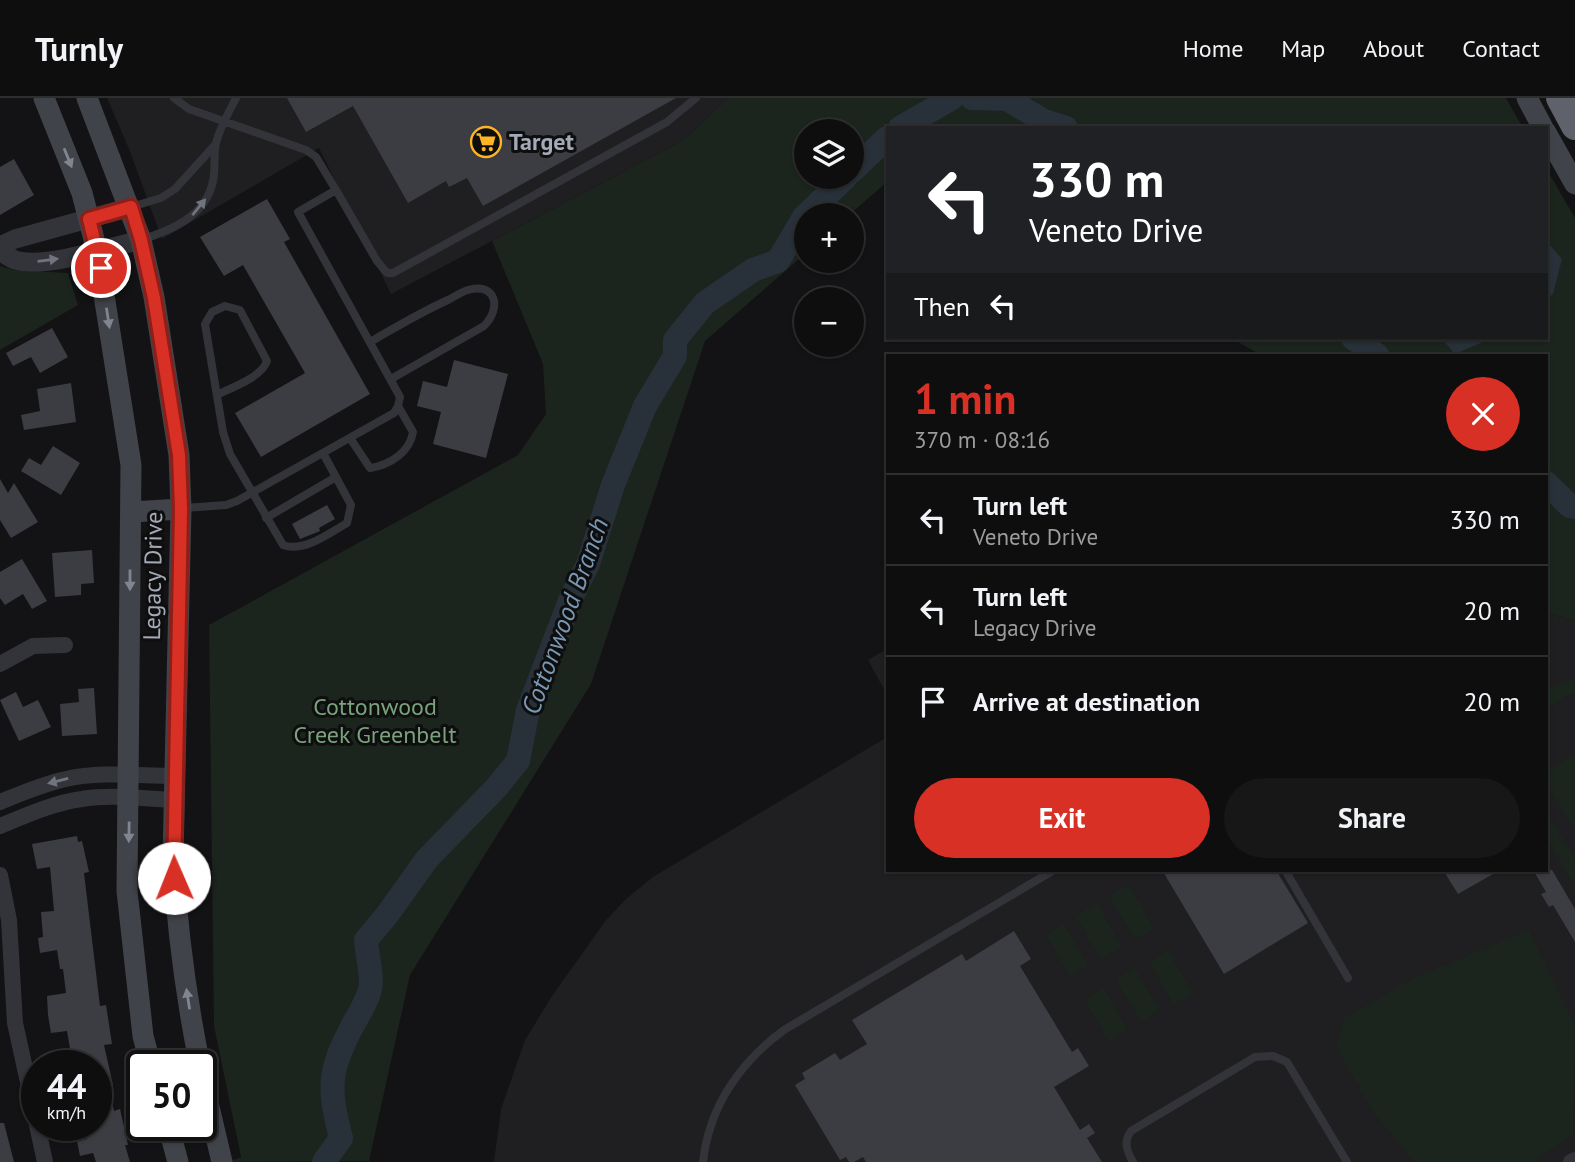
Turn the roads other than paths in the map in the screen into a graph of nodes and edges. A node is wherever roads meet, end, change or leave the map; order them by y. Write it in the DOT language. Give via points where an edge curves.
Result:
graph roads {
  1 [pos="44,98"];
  2 [pos="87,98"];
  3 [pos="174,98"];
  4 [pos="236,98"];
  5 [pos="696,98"];
  6 [pos="1527,98"];
  7 [pos="1560,98"];
  8 [pos="224,123"];
  9 [pos="1542,126"];
  10 [pos="1575,126"];
  11 [pos="1548,137"];
  12 [pos="215,145"];
  13 [pos="1575,184"];
  14 [pos="336,190"];
  15 [pos="131,207"];
  16 [pos="89,219"];
  17 [pos="141,240"];
  18 [pos="0,246"];
  19 [pos="97,251"];
  20 [pos="0,252"];
  21 [pos="370,342"];
  22 [pos="391,379"];
  23 [pos="217,395"];
  24 [pos="398,406"];
  25 [pos="350,438"];
  26 [pos="323,453"];
  27 [pos="336,477"];
  28 [pos="252,493"];
  29 [pos="181,509"];
  30 [pos="131,512"];
  31 [pos="266,518"];
  32 [pos="65,645"];
  33 [pos="0,664"];
  34 [pos="129,775"];
  35 [pos="175,776"];
  36 [pos="129,798"];
  37 [pos="175,800"];
  38 [pos="0,802"];
  39 [pos="0,826"];
  40 [pos="1051,872"];
  41 [pos="1286,872"];
  42 [pos="0,875"];
  43 [pos="1349,978"];
  44 [pos="147,1050"];
  45 [pos="197,1050"];
  46 [pos="21,1051"];
  47 [pos="41,1141"];
  48 [pos="172,1141"];
  49 [pos="217,1141"];
  50 [pos="45,1162"];
  51 [pos="178,1162"];
  52 [pos="222,1162"];
  53 [pos="704,1162"];
  54 [pos="1133,1162"];
  55 [pos="1347,1162"];
  1 -- 16 [label="main road, Legacy Drive, one-way"];
  2 -- 15 [label="main road, Legacy Drive"];
  3 -- 8 [label="lane"];
  4 -- 8 [label="lane"];
  5 -- 14 [label="lane" via="667,122 393,273 387,273 377,261"];
  6 -- 9 [label="main road"];
  7 -- 10 [label="highway"];
  8 -- 12 [label="lane"];
  8 -- 14 [label="lane" via="306,150 316,157"];
  11 -- 13 [label="main road"];
  12 -- 15 [label="lane" via="175,189"];
  17 -- 12 [label="lane, one-way" via="173,229 197,211 212,187"];
  14 -- 21 [label="lane" via="298,212"];
  15 -- 16 [label="street"];
  15 -- 17 [label="main road, Legacy Drive"];
  16 -- 18 [label="street"];
  16 -- 19 [label="main road, Legacy Drive"];
  17 -- 19 [label="street"];
  17 -- 29 [label="main road, Legacy Drive" via="179,455"];
  20 -- 19 [label="street, one-way" via="32,262"];
  19 -- 30 [label="main road, Legacy Drive, one-way" via="131,465"];
  21 -- 22 [label="lane"];
  21 -- 22 [label="lane" via="469,290 481,289 494,299 493,317 484,326"];
  22 -- 24 [label="lane" via="400,397"];
  23 -- 23 [label="lane" via="205,324 212,312 232,306 240,310 267,361 259,372"];
  23 -- 28 [label="lane" via="227,447"];
  24 -- 25 [label="lane" via="394,413"];
  24 -- 25 [label="lane" via="413,432 411,443 394,459 370,468"];
  25 -- 26 [label="lane"];
  26 -- 27 [label="lane"];
  26 -- 28 [label="lane"];
  27 -- 31 [label="lane"];
  27 -- 31 [label="lane" via="351,505 347,523 290,548 283,545"];
  28 -- 29 [label="lane" via="226,505"];
  28 -- 31 [label="lane"];
  29 -- 30 [label="main road"];
  29 -- 35 [label="main road, Legacy Drive"];
  30 -- 34 [label="main road, Legacy Drive, one-way"];
  32 -- 33 [label="street" via="33,646"];
  34 -- 35 [label="street"];
  34 -- 36 [label="main road, Legacy Drive"];
  34 -- 38 [label="street, one-way" via="67,778"];
  35 -- 37 [label="main road, Legacy Drive"];
  36 -- 37 [label="street"];
  36 -- 39 [label="street" via="62,803"];
  36 -- 44 [label="main road, Legacy Drive, one-way" via="127,891"];
  45 -- 37 [label="main road, Legacy Drive, one-way" via="176,898"];
  40 -- 53 [label="lane" via="765,1044 741,1069 722,1099"];
  41 -- 43 [label="lane"];
  42 -- 46 [label="street" via="9,920"];
  47 -- 50 [label="street"];
  48 -- 51 [label="main road"];
  49 -- 52 [label="main road"];
  54 -- 55 [label="lane" via="1126,1142 1131,1131 1267,1055 1287,1062"];
}
